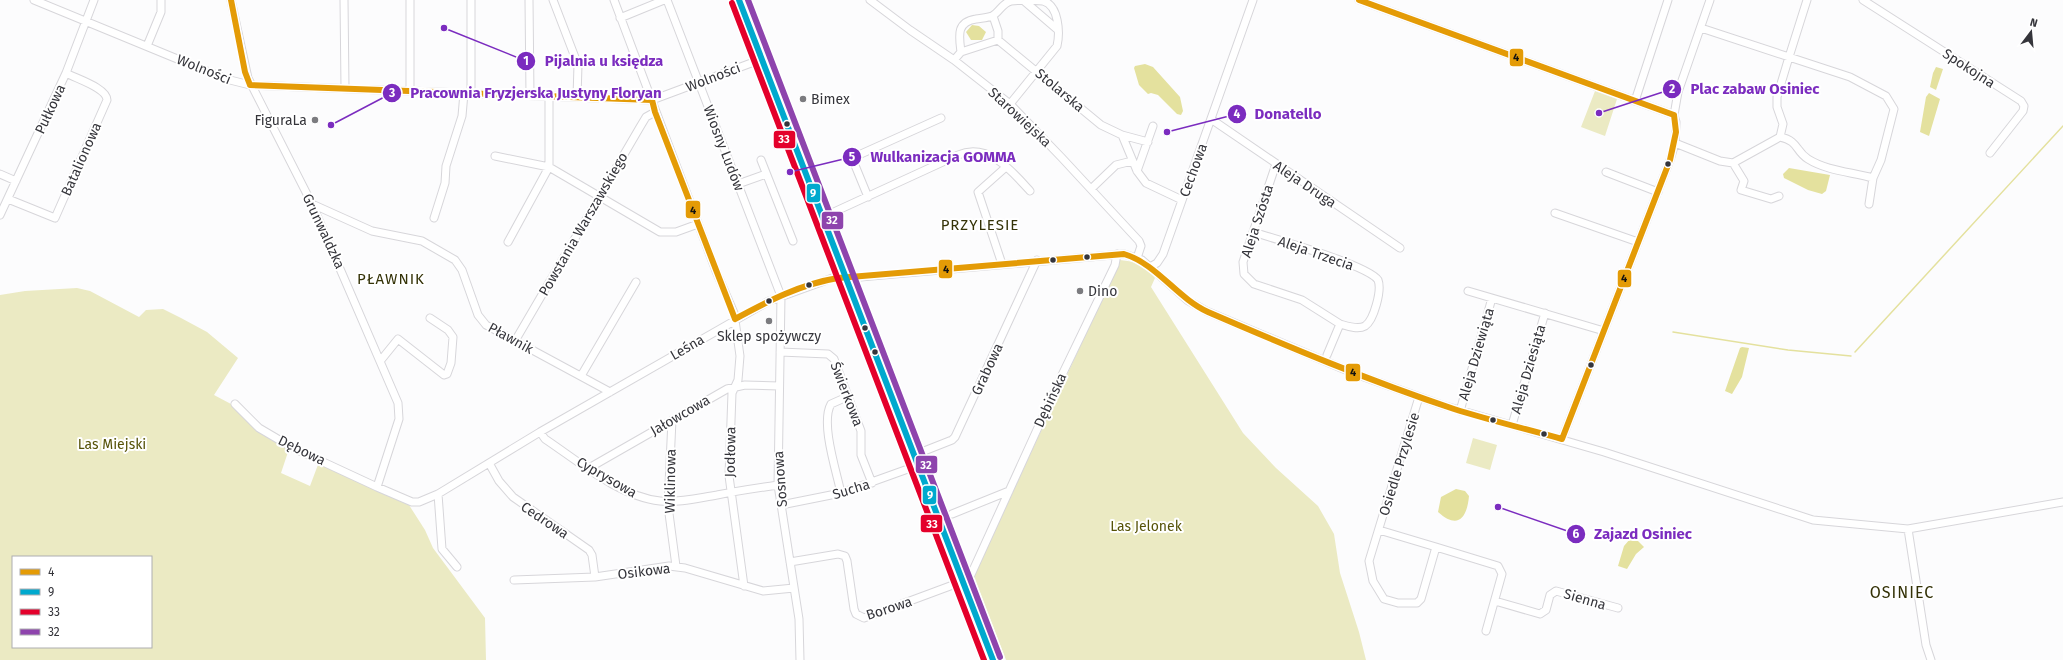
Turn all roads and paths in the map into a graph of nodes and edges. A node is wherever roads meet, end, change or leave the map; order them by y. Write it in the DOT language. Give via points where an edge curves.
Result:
graph roads {
  1 [pos="34,0"];
  2 [pos="94,0"];
  3 [pos="161,0"];
  4 [pos="231,0"];
  5 [pos="344,0"];
  6 [pos="410,0"];
  7 [pos="471,0"];
  8 [pos="529,0"];
  9 [pos="553,0"];
  10 [pos="614,0"];
  11 [pos="665,0"];
  12 [pos="739,0"];
  13 [pos="870,0"];
  14 [pos="1023,0"];
  15 [pos="1253,0"];
  16 [pos="1359,0"];
  17 [pos="1668,0"];
  18 [pos="1710,0"];
  19 [pos="1807,0"];
  20 [pos="1863,0"];
  21 [pos="993,16"];
  22 [pos="620,18"];
  23 [pos="86,22"];
  24 [pos="1701,28"];
  25 [pos="1058,30"];
  26 [pos="998,40"];
  27 [pos="148,46"];
  28 [pos="961,52"];
  29 [pos="1789,57"];
  30 [pos="762,59"];
  31 [pos="954,60"];
  32 [pos="1038,71"];
  33 [pos="66,73"];
  34 [pos="699,83"];
  35 [pos="250,85"];
  36 [pos="345,88"];
  37 [pos="410,90"];
  38 [pos="468,93"];
  39 [pos="530,95"];
  40 [pos="549,96"];
  41 [pos="577,97"];
  42 [pos="652,100"];
  43 [pos="1635,101"];
  44 [pos="1010,104"];
  45 [pos="655,112"];
  46 [pos="1674,115"];
  47 [pos="941,118"];
  48 [pos="1212,119"];
  49 [pos="1153,126"];
  50 [pos="1122,135"];
  51 [pos="1780,137"];
  52 [pos="1148,142"];
  53 [pos="1675,143"];
  54 [pos="1990,153"];
  55 [pos="495,156"];
  56 [pos="761,160"];
  57 [pos="1132,161"];
  58 [pos="1733,163"];
  59 [pos="1276,164"];
  60 [pos="549,167"];
  61 [pos="1006,167"];
  62 [pos="1137,171"];
  63 [pos="1606,172"];
  64 [pos="0,174"];
  65 [pos="766,174"];
  66 [pos="1873,178"];
  67 [pos="16,181"];
  68 [pos="738,184"];
  69 [pos="1090,188"];
  70 [pos="1030,191"];
  71 [pos="1658,192"];
  72 [pos="1779,196"];
  73 [pos="599,197"];
  74 [pos="868,197"];
  75 [pos="8,199"];
  76 [pos="1182,200"];
  77 [pos="312,204"];
  78 [pos="1869,204"];
  79 [pos="1555,213"];
  80 [pos="0,216"];
  81 [pos="823,217"];
  82 [pos="434,218"];
  83 [pos="698,224"];
  84 [pos="1253,232"];
  85 [pos="793,241"];
  86 [pos="508,242"];
  87 [pos="1638,242"];
  88 [pos="1400,248"];
  89 [pos="1117,254"];
  90 [pos="1137,258"];
  91 [pos="1037,260"];
  92 [pos="1002,264"];
  93 [pos="1150,267"];
  94 [pos="845,277"];
  95 [pos="636,282"];
  96 [pos="1468,291"];
  97 [pos="781,296"];
  98 [pos="1492,298"];
  99 [pos="1545,313"];
  100 [pos="430,318"];
  101 [pos="735,320"];
  102 [pos="1340,324"];
  103 [pos="1604,331"];
  104 [pos="515,341"];
  105 [pos="780,352"];
  106 [pos="1327,355"];
  107 [pos="381,360"];
  108 [pos="581,376"];
  109 [pos="734,386"];
  110 [pos="779,386"];
  111 [pos="610,392"];
  112 [pos="849,396"];
  113 [pos="1419,397"];
  114 [pos="235,404"];
  115 [pos="1460,410"];
  116 [pos="672,420"];
  117 [pos="1512,425"];
  118 [pos="540,432"];
  119 [pos="1562,439"];
  120 [pos="914,454"];
  121 [pos="489,463"];
  122 [pos="919,465"];
  123 [pos="589,468"];
  124 [pos="872,483"];
  125 [pos="778,485"];
  126 [pos="377,487"];
  127 [pos="1009,491"];
  128 [pos="731,492"];
  129 [pos="438,494"];
  130 [pos="841,494"];
  131 [pos="412,502"];
  132 [pos="668,502"];
  133 [pos="2063,502"];
  134 [pos="781,505"];
  135 [pos="952,514"];
  136 [pos="1908,529"];
  137 [pos="1379,530"];
  138 [pos="1436,547"];
  139 [pos="790,562"];
  140 [pos="676,566"];
  141 [pos="457,567"];
  142 [pos="595,577"];
  143 [pos="514,580"];
  144 [pos="963,581"];
  145 [pos="744,586"];
  146 [pos="794,588"];
  147 [pos="1495,601"];
  148 [pos="1618,608"];
  149 [pos="1486,631"];
  150 [pos="991,658"];
  151 [pos="800,660"];
  152 [pos="1931,660"];
  1 -- 23 [label="street, Wolności"];
  2 -- 23 [label="street, Pułkowa"];
  3 -- 27 [label="street" via="161,12"];
  4 -- 35 [label="street, Grunwaldzka" via="245,72"];
  5 -- 36 [label="street"];
  6 -- 37 [label="street"];
  7 -- 38 [label="street"];
  8 -- 39 [label="street"];
  9 -- 41 [label="street" via="578,65"];
  10 -- 22 [label="street, Jodłowa"];
  11 -- 22 [label="street"];
  11 -- 34 [label="street, Wiosny Ludów"];
  12 -- 30 [label="street"];
  13 -- 31 [label="street, Starowiejska"];
  14 -- 21 [label="street" via="1007,2"];
  14 -- 25 [label="street"];
  14 -- 25 [label="street" via="1042,1 1048,4 1056,16"];
  15 -- 48 [label="street, Cechowa"];
  16 -- 43 [label="street"];
  17 -- 43 [label="street"];
  18 -- 24 [label="street"];
  19 -- 29 [label="street"];
  20 -- 54 [label="street, Spokojna" via="2021,101 2023,111"];
  21 -- 26 [label="street" via="998,30"];
  21 -- 28 [label="street" via="972,19 962,25 959,34"];
  22 -- 42 [label="street, Jodłowa"];
  23 -- 27 [label="street, Wolności"];
  23 -- 33 [label="street, Pułkowa"];
  24 -- 29 [label="street"];
  24 -- 46 [label="street" via="1680,88"];
  25 -- 32 [label="street" via="1057,46"];
  26 -- 28 [label="street"];
  26 -- 32 [label="street, Stolarska"];
  27 -- 35 [label="street, Wolności" via="226,79"];
  28 -- 31 [label="street"];
  29 -- 51 [label="street" via="1777,97 1777,107 1783,124"];
  29 -- 66 [label="street" via="1850,76 1886,96 1894,109 1881,160"];
  30 -- 34 [label="street, Wolności"];
  30 -- 81 [label="street"];
  31 -- 44 [label="street, Starowiejska"];
  32 -- 44 [label="street"];
  32 -- 50 [label="street, Stolarska" via="1101,126"];
  33 -- 67 [label="street, Pułkowa"];
  33 -- 75 [label="street, Batalionowa" via="103,91 107,100 55,218"];
  34 -- 42 [label="street, Wolności"];
  34 -- 68 [label="street, Wiosny Ludów"];
  35 -- 36 [label="street, Wolności"];
  35 -- 77 [label="street, Grunwaldzka"];
  36 -- 37 [label="street, Wolności"];
  37 -- 38 [label="street, Wolności"];
  38 -- 39 [label="street, Wolności"];
  38 -- 82 [label="street" via="446,166 445,183"];
  39 -- 40 [label="street, Wolności"];
  40 -- 41 [label="street, Wolności"];
  40 -- 60 [label="street"];
  41 -- 42 [label="street, Wolności"];
  42 -- 45 [label="street, Jodłowa"];
  43 -- 46 [label="street"];
  44 -- 69 [label="street, Starowiejska"];
  45 -- 73 [label="street, Powstania Warszawskiego" via="646,117"];
  45 -- 83 [label="street, Jodłowa"];
  46 -- 53 [label="street"];
  47 -- 74 [label="street" via="852,158"];
  48 -- 59 [label="street, Aleja Druga"];
  48 -- 76 [label="street, Cechowa"];
  49 -- 52 [label="street"];
  50 -- 52 [label="street, Stolarska"];
  50 -- 57 [label="street"];
  51 -- 58 [label="street"];
  51 -- 66 [label="street" via="1791,140 1807,158 1820,165"];
  52 -- 62 [label="street"];
  53 -- 58 [label="street" via="1720,161"];
  53 -- 71 [label="street"];
  55 -- 60 [label="street"];
  56 -- 65 [label="street"];
  57 -- 62 [label="street"];
  57 -- 69 [label="street" via="1116,165"];
  58 -- 72 [label="street" via="1744,181 1741,190 1771,199"];
  59 -- 84 [label="street, Aleja Szósta"];
  59 -- 88 [label="street, Aleja Druga"];
  60 -- 73 [label="street"];
  60 -- 86 [label="street"];
  61 -- 70 [label="street"];
  61 -- 74 [label="street" via="984,153 969,151"];
  61 -- 92 [label="street" via="978,192"];
  62 -- 76 [label="street" via="1151,187"];
  63 -- 71 [label="street"];
  64 -- 67 [label="street"];
  65 -- 68 [label="street"];
  65 -- 85 [label="street"];
  66 -- 78 [label="street"];
  67 -- 75 [label="street, Pułkowa"];
  68 -- 97 [label="street, Wiosny Ludów"];
  69 -- 90 [label="street, Starowiejska" via="1138,241 1141,246"];
  71 -- 87 [label="street"];
  73 -- 83 [label="street" via="660,232 676,232"];
  73 -- 104 [label="street, Powstania Warszawskiego"];
  74 -- 81 [label="street"];
  75 -- 80 [label="street, Pułkowa"];
  76 -- 93 [label="street, Cechowa" via="1163,254 1157,263"];
  77 -- 104 [label="street, Pławnik" via="372,231 422,241 455,260 462,270 480,320"];
  77 -- 107 [label="street, Grunwaldzka"];
  79 -- 87 [label="street"];
  81 -- 94 [label="street"];
  83 -- 101 [label="street, Jodłowa"];
  84 -- 102 [label="street, Aleja Szósta" via="1242,266 1245,278 1254,284 1306,302"];
  84 -- 102 [label="street, Aleja Trzecia" via="1332,257 1369,272 1377,278 1380,290 1369,322 1361,327"];
  87 -- 103 [label="street"];
  89 -- 90 [label="street, Leśna"];
  89 -- 91 [label="street, Leśna"];
  89 -- 127 [label="street, Dębińska" via="1115,265"];
  90 -- 93 [label="street, Leśna"];
  91 -- 92 [label="street, Leśna"];
  91 -- 120 [label="street, Grabowa" via="955,437"];
  92 -- 94 [label="street, Leśna"];
  93 -- 113 [label="street, Leśna" via="1187,300 1206,311 1353,373"];
  94 -- 97 [label="street, Leśna" via="838,276"];
  94 -- 120 [label="street"];
  95 -- 108 [label="street"];
  96 -- 98 [label="street"];
  97 -- 101 [label="street, Leśna"];
  97 -- 105 [label="street, Sosnowa"];
  98 -- 99 [label="street"];
  98 -- 115 [label="street, Aleja Dziewiąta"];
  99 -- 103 [label="street"];
  99 -- 117 [label="street, Aleja Dziesiąta"];
  100 -- 107 [label="street" via="448,330 453,337 450,370 447,374 444,375 398,339"];
  101 -- 109 [label="street, Jodłowa" via="740,356 738,380"];
  101 -- 111 [label="street, Leśna"];
  102 -- 106 [label="street"];
  103 -- 119 [label="street"];
  104 -- 108 [label="street, Pławnik"];
  105 -- 110 [label="street, Sosnowa"];
  105 -- 112 [label="street, Świerkowa" via="831,355"];
  107 -- 126 [label="street, Grunwaldzka" via="400,411"];
  108 -- 111 [label="street, Pławnik"];
  109 -- 110 [label="street, Jałowcowa"];
  109 -- 116 [label="street, Jałowcowa"];
  109 -- 128 [label="street, Jodłowa" via="729,476"];
  110 -- 125 [label="street, Sosnowa"];
  111 -- 118 [label="street, Leśna"];
  112 -- 124 [label="street, Świerkowa" via="861,430 861,455"];
  112 -- 130 [label="street" via="831,404 828,410 829,441"];
  113 -- 115 [label="street, Leśna"];
  113 -- 137 [label="street, Osiedle Przylesie"];
  114 -- 126 [label="street, Dębowa" via="259,428 293,448"];
  115 -- 117 [label="street, Leśna"];
  116 -- 123 [label="street, Jałowcowa"];
  116 -- 132 [label="street, Wiklinowa"];
  117 -- 119 [label="street, Leśna"];
  118 -- 121 [label="street, Leśna"];
  118 -- 123 [label="street, Cyprysowa" via="545,439"];
  119 -- 136 [label="street, Leśna" via="1797,516"];
  120 -- 122 [label="street"];
  121 -- 129 [label="street, Leśna"];
  121 -- 142 [label="street, Cedrowa" via="499,482 513,497 589,550"];
  122 -- 124 [label="street, Sucha"];
  122 -- 144 [label="street"];
  123 -- 132 [label="street, Cyprysowa" via="626,491 643,498"];
  124 -- 130 [label="street, Sucha"];
  125 -- 128 [label="street, Cyprysowa"];
  125 -- 134 [label="street, Sosnowa"];
  126 -- 131 [label="street, Dębowa"];
  127 -- 135 [label="street"];
  127 -- 144 [label="street, Dębińska" via="971,576"];
  128 -- 132 [label="street, Cyprysowa"];
  128 -- 145 [label="street, Jodłowa"];
  129 -- 131 [label="street, Leśna"];
  129 -- 141 [label="street" via="442,549"];
  130 -- 134 [label="street, Sucha"];
  132 -- 140 [label="street, Wiklinowa"];
  133 -- 136 [label="street, Leśna"];
  134 -- 139 [label="street, Sosnowa"];
  136 -- 152 [label="street" via="1926,645"];
  137 -- 138 [label="street, Osiedle Przylesie"];
  137 -- 138 [label="street, Osiedle Przylesie" via="1369,565 1376,588 1386,600 1412,604 1419,602"];
  138 -- 147 [label="street" via="1498,566 1502,574"];
  139 -- 144 [label="street, Borowa" via="838,554 845,556 854,609 856,614 864,618"];
  139 -- 146 [label="street, Sosnowa"];
  140 -- 142 [label="street, Osikowa"];
  140 -- 145 [label="street, Osikowa"];
  142 -- 143 [label="street, Osikowa"];
  144 -- 150 [label="street"];
  145 -- 146 [label="street, Osikowa" via="769,592"];
  146 -- 151 [label="street, Sosnowa" via="800,634"];
  147 -- 148 [label="street, Sienna" via="1540,614 1546,610 1550,595 1556,591"];
  147 -- 149 [label="street"];
}
